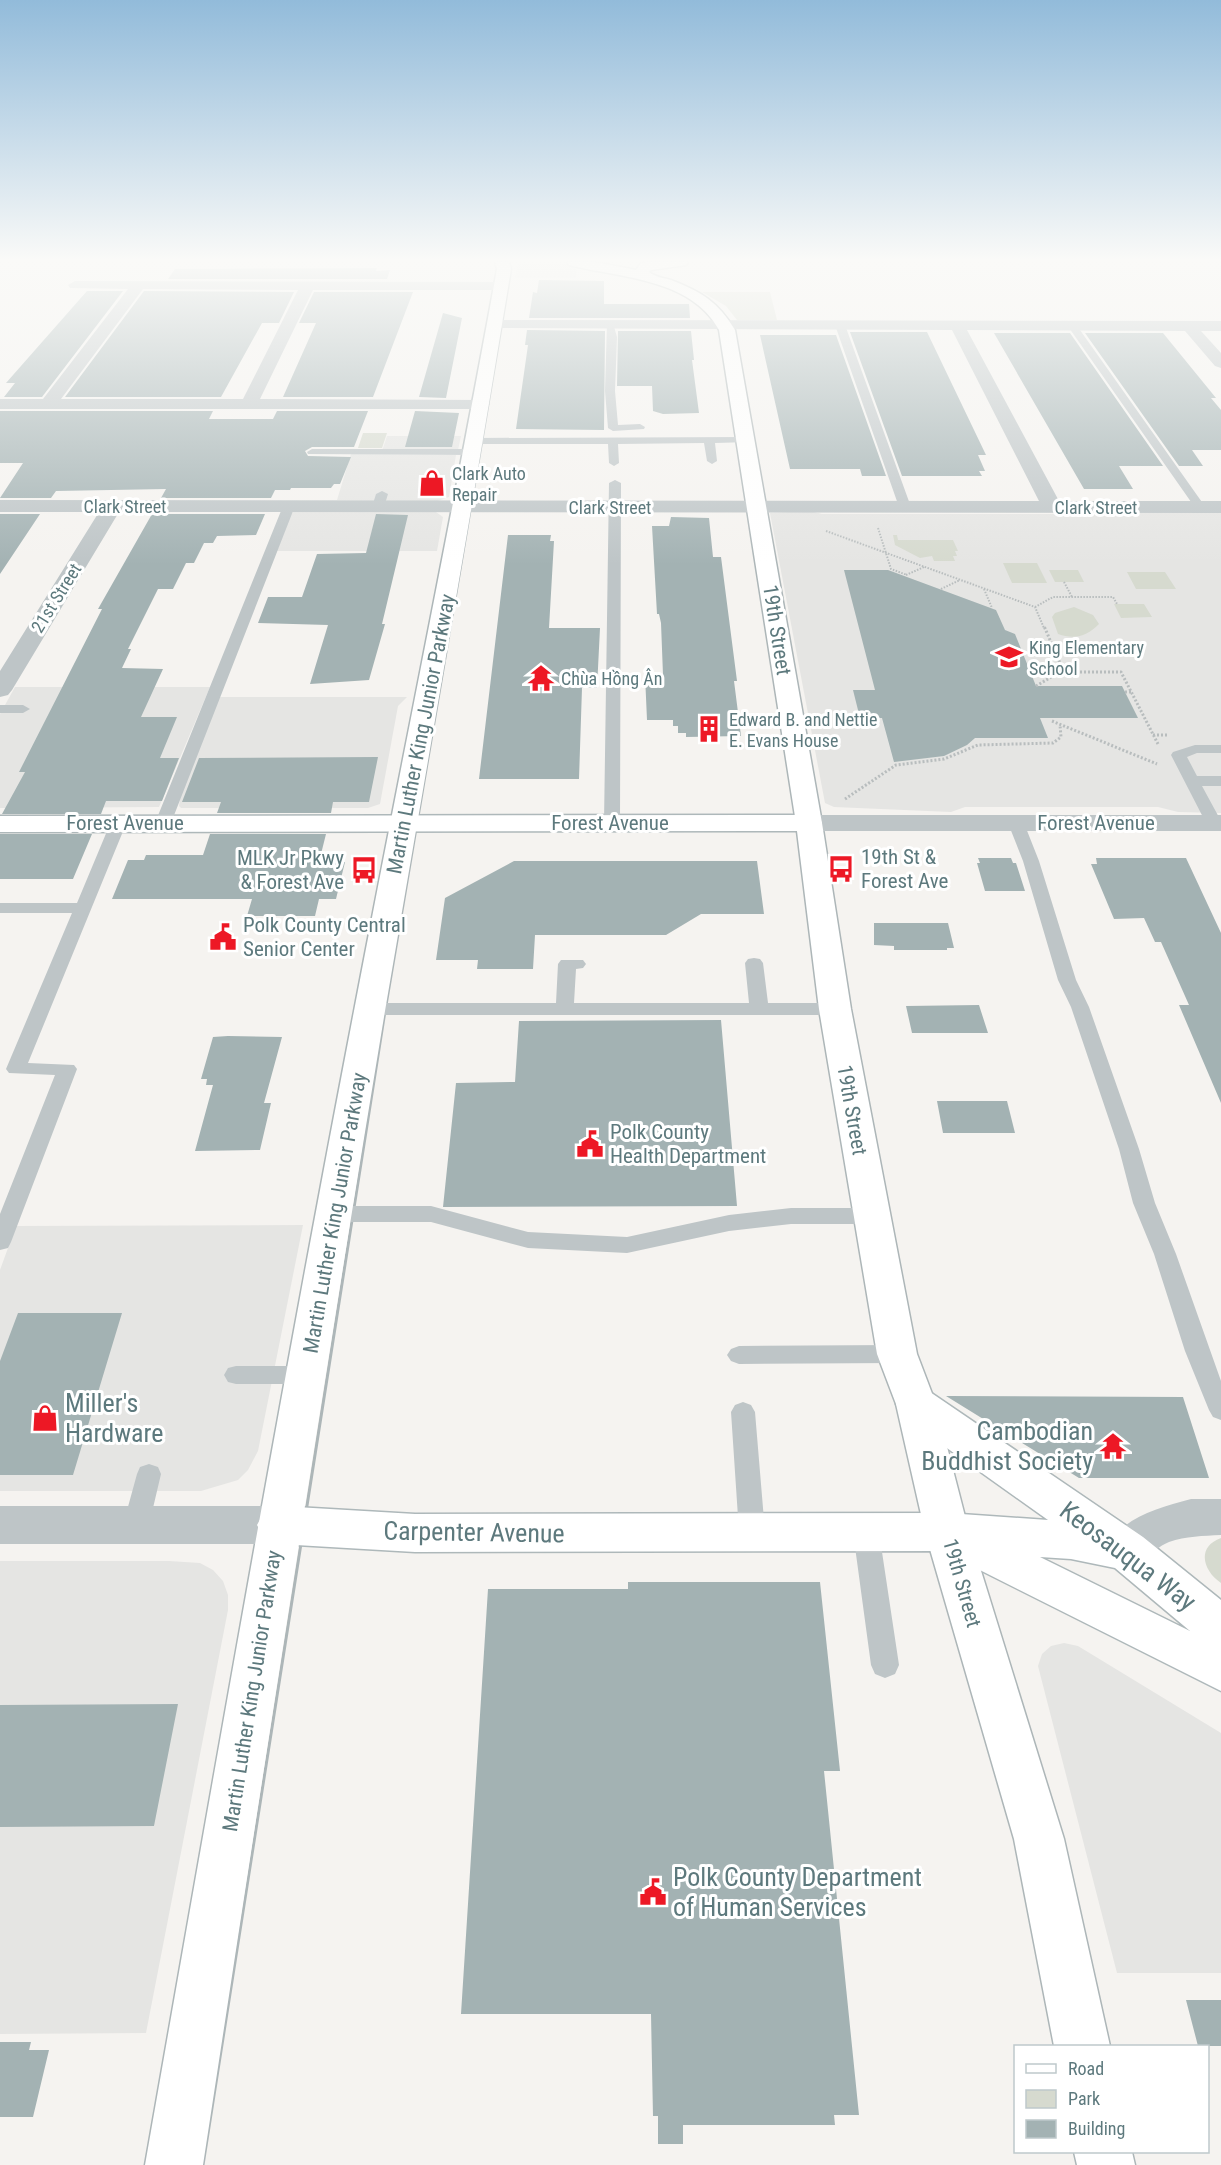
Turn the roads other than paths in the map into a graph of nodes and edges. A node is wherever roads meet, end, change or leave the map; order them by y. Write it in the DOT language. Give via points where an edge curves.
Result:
graph roads {
  1 [pos="79,363"];
  2 [pos="269,363"];
  3 [pos="488,363"];
  4 [pos="611,363"];
  5 [pos="731,363"];
  6 [pos="853,363"];
  7 [pos="976,363"];
  8 [pos="1098,363"];
  9 [pos="0,404"];
  10 [pos="48,404"];
  11 [pos="249,404"];
  12 [pos="481,404"];
  13 [pos="647,427"];
  14 [pos="741,431"];
  15 [pos="709,440"];
  16 [pos="613,441"];
  17 [pos="474,447"];
  18 [pos="312,452"];
  19 [pos="712,461"];
  20 [pos="614,463"];
  21 [pos="615,483"];
  22 [pos="0,506"];
  23 [pos="113,506"];
  24 [pos="289,506"];
  25 [pos="464,507"];
  26 [pos="616,507"];
  27 [pos="757,507"];
  28 [pos="905,507"];
  29 [pos="1052,507"];
  30 [pos="1200,507"];
  31 [pos="1221,507"];
  32 [pos="0,690"];
  33 [pos="0,709"];
  34 [pos="23,709"];
  35 [pos="191,710"];
  36 [pos="207,710"];
  37 [pos="1221,749"];
  38 [pos="1192,781"];
  39 [pos="1221,781"];
  40 [pos="163,823"];
  41 [pos="404,823"];
  42 [pos="612,823"];
  43 [pos="809,823"];
  44 [pos="1016,823"];
  45 [pos="1217,823"];
  46 [pos="0,824"];
  47 [pos="118,824"];
  48 [pos="0,908"];
  49 [pos="83,908"];
  50 [pos="754,963"];
  51 [pos="577,964"];
  52 [pos="370,1009"];
  53 [pos="565,1009"];
  54 [pos="759,1009"];
  55 [pos="835,1009"];
  56 [pos="336,1215"];
  57 [pos="870,1216"];
  58 [pos="0,1242"];
  59 [pos="897,1354"];
  60 [pos="739,1355"];
  61 [pos="236,1375"];
  62 [pos="307,1375"];
  63 [pos="916,1404"];
  64 [pos="1221,1410"];
  65 [pos="743,1412"];
  66 [pos="149,1474"];
  67 [pos="1221,1517"];
  68 [pos="0,1525"];
  69 [pos="136,1525"];
  70 [pos="279,1525"];
  71 [pos="752,1532"];
  72 [pos="866,1532"];
  73 [pos="947,1532"];
  74 [pos="1127,1551"];
  75 [pos="1221,1628"];
  76 [pos="885,1665"];
  77 [pos="1221,1669"];
  78 [pos="1082,2045"];
  79 [pos="174,2165"];
  1 -- 10 [label="street"];
  2 -- 11 [label="street"];
  3 -- 12 [label="main road, Martin Luther King Junior Parkway"];
  4 -- 13 [label="lane" via="613,428"];
  5 -- 14 [label="main road, 19th Street"];
  6 -- 28 [label="lane"];
  7 -- 29 [label="street"];
  8 -- 30 [label="lane"];
  9 -- 10 [label="street"];
  10 -- 11 [label="street"];
  11 -- 12 [label="street"];
  12 -- 17 [label="main road, Martin Luther King Junior Parkway"];
  14 -- 15 [label="lane"];
  14 -- 27 [label="main road, 19th Street"];
  15 -- 16 [label="lane"];
  15 -- 19 [label="lane"];
  16 -- 17 [label="lane"];
  16 -- 20 [label="lane"];
  17 -- 18 [label="lane"];
  17 -- 25 [label="main road, Martin Luther King Junior Parkway"];
  21 -- 26 [label="lane"];
  22 -- 23 [label="street, Clark Street"];
  23 -- 24 [label="street, Clark Street"];
  23 -- 32 [label="street, 21st Street"];
  24 -- 25 [label="street, Clark Street" via="380,500"];
  24 -- 36 [label="lane"];
  25 -- 26 [label="street, Clark Street"];
  25 -- 41 [label="main road, Martin Luther King Junior Parkway"];
  26 -- 27 [label="street, Clark Street"];
  26 -- 42 [label="lane"];
  27 -- 28 [label="street, Clark Street"];
  27 -- 43 [label="main road, 19th Street"];
  28 -- 29 [label="street, Clark Street"];
  29 -- 30 [label="street, Clark Street"];
  30 -- 31 [label="street, Clark Street"];
  33 -- 34 [label="lane"];
  35 -- 36 [label="lane"];
  36 -- 40 [label="lane"];
  37 -- 38 [label="lane" via="1195,749 1178,755"];
  38 -- 39 [label="lane"];
  38 -- 45 [label="lane"];
  40 -- 41 [label="main road, Forest Avenue"];
  40 -- 47 [label="main road, Forest Avenue"];
  41 -- 42 [label="main road, Forest Avenue"];
  41 -- 52 [label="main road, Martin Luther King Junior Parkway"];
  42 -- 43 [label="main road, Forest Avenue"];
  43 -- 44 [label="street, Forest Avenue"];
  43 -- 55 [label="main road, 19th Street"];
  44 -- 45 [label="street, Forest Avenue"];
  44 -- 64 [label="lane" via="1144,1203"];
  46 -- 47 [label="main road, Forest Avenue"];
  47 -- 49 [label="lane"];
  48 -- 49 [label="lane"];
  49 -- 58 [label="lane" via="16,1069 68,1069"];
  50 -- 54 [label="lane"];
  51 -- 53 [label="lane" via="567,964"];
  52 -- 53 [label="lane"];
  52 -- 56 [label="main road, Martin Luther King Junior Parkway"];
  53 -- 54 [label="lane"];
  54 -- 55 [label="lane"];
  55 -- 57 [label="main road, 19th Street"];
  56 -- 57 [label="lane" via="431,1214 528,1240 627,1245 770,1218"];
  56 -- 62 [label="main road, Martin Luther King Junior Parkway"];
  57 -- 59 [label="main road, 19th Street"];
  59 -- 60 [label="lane"];
  59 -- 63 [label="main road, 19th Street"];
  61 -- 62 [label="lane"];
  62 -- 70 [label="main road, Martin Luther King Junior Parkway"];
  63 -- 73 [label="main road, 19th Street"];
  63 -- 74 [label="main road, Keosauqua Way"];
  65 -- 71 [label="lane"];
  66 -- 69 [label="lane"];
  67 -- 74 [label="street" via="1191,1518 1152,1528"];
  68 -- 69 [label="street, Carpenter Avenue"];
  69 -- 70 [label="street, Carpenter Avenue"];
  70 -- 71 [label="main road, Carpenter Avenue" via="415,1533"];
  70 -- 79 [label="main road, Martin Luther King Junior Parkway"];
  71 -- 72 [label="main road, Carpenter Avenue"];
  72 -- 73 [label="main road, Carpenter Avenue"];
  72 -- 76 [label="lane"];
  73 -- 74 [label="main road, Carpenter Avenue" via="1071,1540"];
  73 -- 77 [label="main road, Keosauqua Way"];
  73 -- 78 [label="main road, 19th Street" via="1039,1839"];
  74 -- 75 [label="main road, Keosauqua Way"];
}
